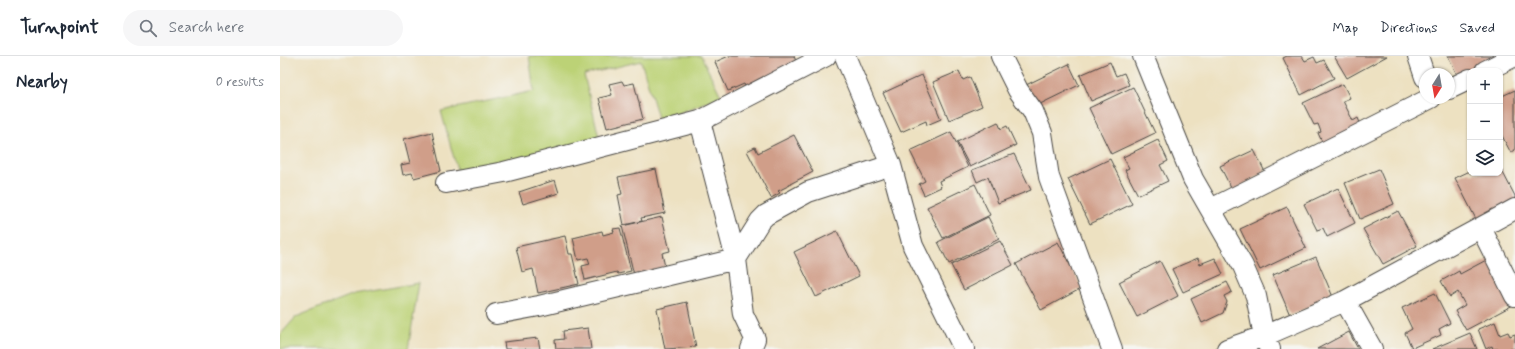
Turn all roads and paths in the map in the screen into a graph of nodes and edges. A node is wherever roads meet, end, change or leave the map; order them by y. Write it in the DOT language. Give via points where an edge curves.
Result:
graph roads {
  1 [pos="826,56"];
  2 [pos="845,56"];
  3 [pos="1001,56"];
  4 [pos="1143,56"];
  5 [pos="1418,56"];
  6 [pos="1515,56"];
  7 [pos="1422,68"];
  8 [pos="1491,68"];
  9 [pos="1467,80"];
  10 [pos="1455,86"];
  11 [pos="1419,104"];
  12 [pos="700,121"];
  13 [pos="891,166"];
  14 [pos="446,183"];
  15 [pos="1211,208"];
  16 [pos="1515,209"];
  17 [pos="1481,228"];
  18 [pos="736,259"];
  19 [pos="1515,296"];
  20 [pos="1345,301"];
  21 [pos="496,314"];
  22 [pos="1267,342"];
  23 [pos="751,349"];
  24 [pos="964,349"];
  25 [pos="1112,349"];
  26 [pos="1227,349"];
  27 [pos="1372,349"];
  1 -- 12 [label="street"];
  2 -- 13 [label="street"];
  3 -- 25 [label="street" via="1018,90 1033,111 1042,132 1049,177"];
  4 -- 15 [label="street" via="1193,179"];
  5 -- 7 [label="street"];
  6 -- 8 [label="street"];
  9 -- 10 [label="street"];
  11 -- 15 [label="street"];
  12 -- 14 [label="street" via="512,170"];
  12 -- 18 [label="street"];
  13 -- 18 [label="street" via="808,192 766,215"];
  13 -- 24 [label="street" via="913,246"];
  15 -- 22 [label="street" via="1243,266 1256,296"];
  16 -- 17 [label="street"];
  17 -- 19 [label="street"];
  17 -- 20 [label="street"];
  18 -- 21 [label="street" via="540,306"];
  18 -- 23 [label="street" via="743,314 755,339"];
  20 -- 22 [label="street"];
  20 -- 27 [label="street"];
  22 -- 26 [label="street"];
}
